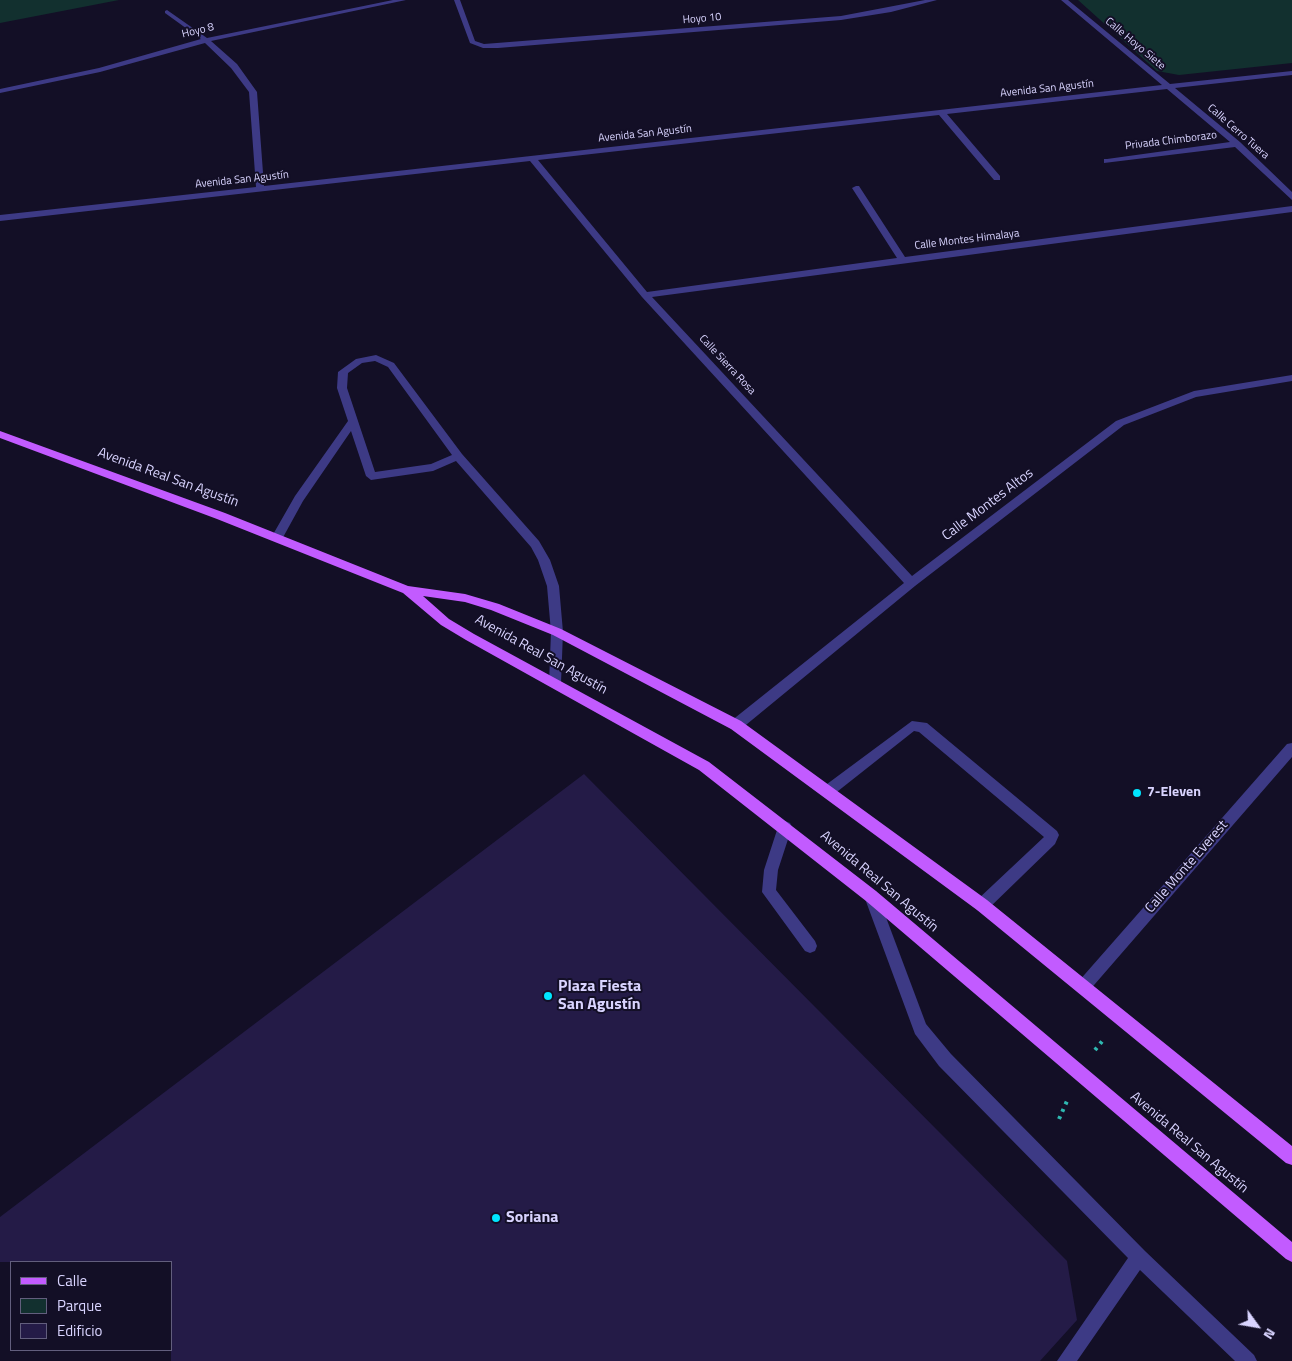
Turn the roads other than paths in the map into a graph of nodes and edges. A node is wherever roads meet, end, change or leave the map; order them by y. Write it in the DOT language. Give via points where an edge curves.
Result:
graph roads {
  1 [pos="403,0"];
  2 [pos="457,0"];
  3 [pos="934,0"];
  4 [pos="1064,0"];
  5 [pos="167,12"];
  6 [pos="206,40"];
  7 [pos="1292,73"];
  8 [pos="1167,87"];
  9 [pos="0,91"];
  10 [pos="941,112"];
  11 [pos="1237,144"];
  12 [pos="532,158"];
  13 [pos="1107,161"];
  14 [pos="997,178"];
  15 [pos="856,188"];
  16 [pos="260,189"];
  17 [pos="1292,197"];
  18 [pos="1292,209"];
  19 [pos="0,218"];
  20 [pos="903,260"];
  21 [pos="645,295"];
  22 [pos="1292,378"];
  23 [pos="354,421"];
  24 [pos="0,434"];
  25 [pos="458,456"];
  26 [pos="277,538"];
  27 [pos="911,582"];
  28 [pos="406,590"];
  29 [pos="557,632"];
  30 [pos="555,683"];
  31 [pos="736,725"];
  32 [pos="1292,748"];
  33 [pos="828,791"];
  34 [pos="785,827"];
  35 [pos="871,896"];
  36 [pos="982,905"];
  37 [pos="810,946"];
  38 [pos="1083,987"];
  39 [pos="1292,1157"];
  40 [pos="1292,1253"];
  41 [pos="1139,1258"];
  42 [pos="1066,1361"];
  43 [pos="1248,1361"];
  1 -- 6 [label="street, Hoyo 8"];
  2 -- 3 [label="street, Hoyo 10" via="472,42 484,46 841,18"];
  4 -- 8 [label="street, Calle Hoyo Siete"];
  5 -- 6 [label="street"];
  6 -- 9 [label="street, Hoyo 8" via="100,70"];
  6 -- 16 [label="street" via="234,66 253,92"];
  7 -- 8 [label="street, Avenida San Agustín"];
  8 -- 10 [label="street, Avenida San Agustín"];
  8 -- 11 [label="street, Calle Cerro Tuera"];
  10 -- 12 [label="street, Avenida San Agustín"];
  10 -- 14 [label="street"];
  11 -- 13 [label="street, Privada Chimborazo"];
  11 -- 17 [label="street, Calle Cerro Tuera"];
  12 -- 16 [label="street, Avenida San Agustín"];
  12 -- 21 [label="street, Calle Sierra Rosa"];
  15 -- 20 [label="street"];
  16 -- 19 [label="street, Avenida San Agustín"];
  18 -- 20 [label="street, Calle Montes Himalaya"];
  20 -- 21 [label="street, Calle Montes Himalaya"];
  21 -- 27 [label="street, Calle Sierra Rosa"];
  22 -- 27 [label="street, Calle Montes Altos" via="1194,394 1120,423"];
  23 -- 25 [label="street" via="371,476 433,467"];
  23 -- 25 [label="street" via="342,388 343,372 359,361 376,358 391,365"];
  23 -- 26 [label="street" via="299,499"];
  24 -- 26 [label="main road, Avenida Real San Agustín"];
  25 -- 29 [label="street" via="535,544 551,580"];
  26 -- 28 [label="main road, Avenida Real San Agustín"];
  27 -- 31 [label="street, Calle Montes Altos"];
  28 -- 29 [label="main road, Avenida Real San Agustín" via="465,598"];
  28 -- 30 [label="main road, Avenida Real San Agustín" via="445,622"];
  29 -- 30 [label="street"];
  29 -- 31 [label="main road, Avenida Real San Agustín"];
  30 -- 34 [label="main road, Avenida Real San Agustín" via="704,766"];
  31 -- 33 [label="main road, Avenida Real San Agustín"];
  32 -- 38 [label="street, Calle Monte Everest"];
  33 -- 36 [label="main road, Avenida Real San Agustín"];
  33 -- 36 [label="street" via="912,726 922,727 1052,835"];
  34 -- 35 [label="main road, Avenida Real San Agustín"];
  34 -- 37 [label="street" via="771,870 769,892"];
  35 -- 40 [label="main road, Avenida Real San Agustín"];
  35 -- 41 [label="street" via="920,1029 974,1092"];
  36 -- 38 [label="main road, Avenida Real San Agustín"];
  38 -- 39 [label="main road, Avenida Real San Agustín"];
  41 -- 42 [label="street"];
  41 -- 43 [label="street"];
}
